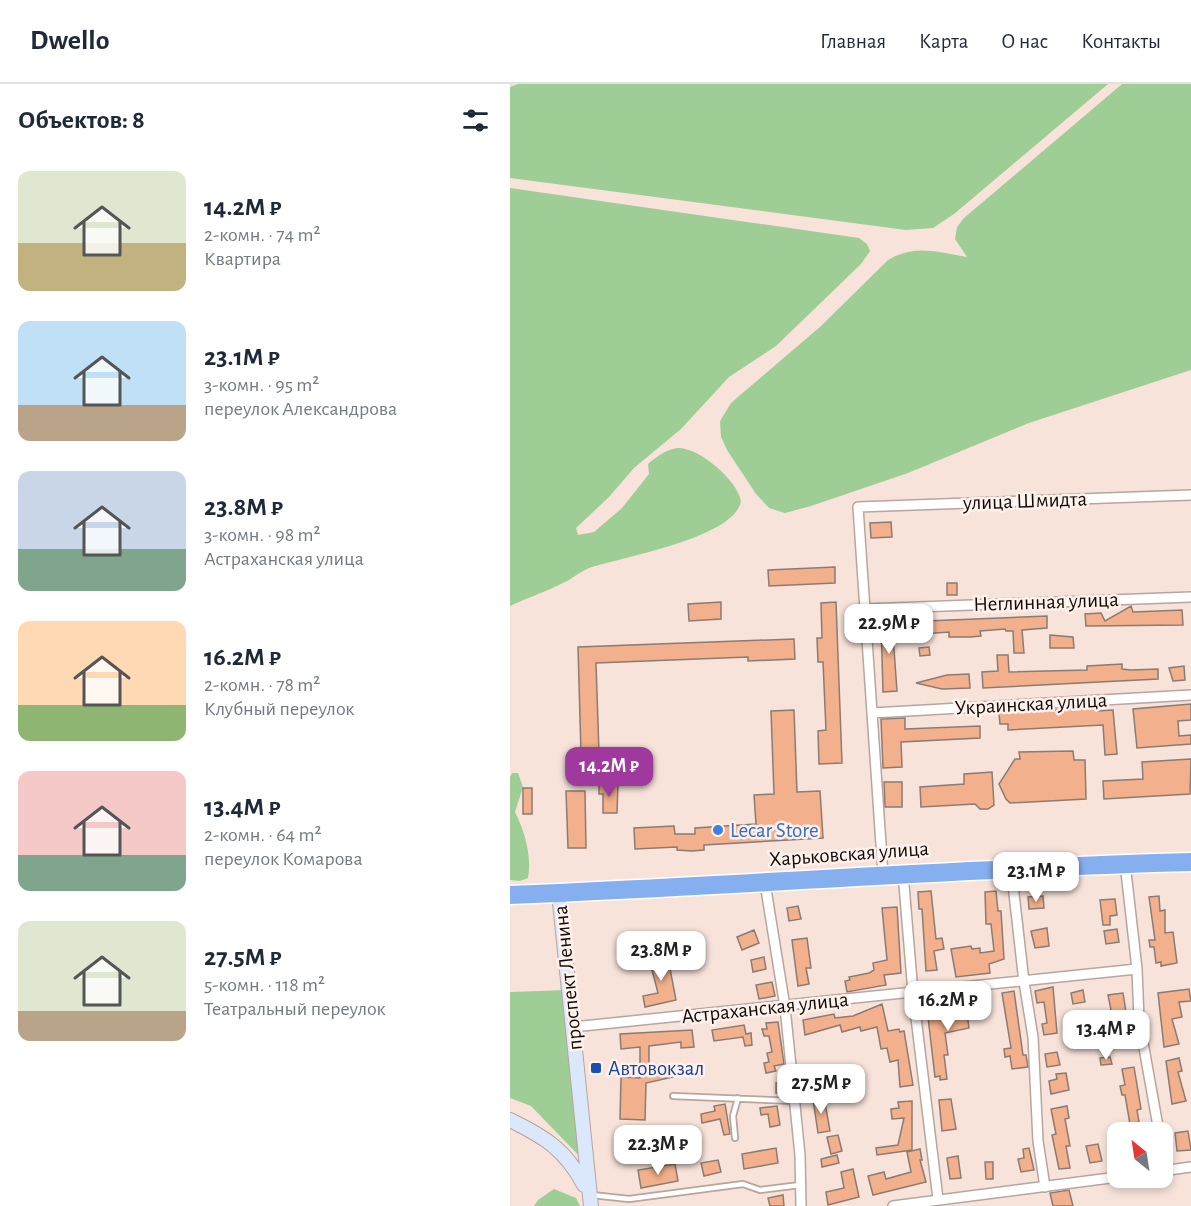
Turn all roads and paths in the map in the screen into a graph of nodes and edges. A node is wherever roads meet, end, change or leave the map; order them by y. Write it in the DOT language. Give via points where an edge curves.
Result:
graph roads {
  1 [pos="1191,495"];
  2 [pos="1191,597"];
  3 [pos="865,609"];
  4 [pos="1191,695"];
  5 [pos="872,713"];
  6 [pos="1191,862"];
  7 [pos="1125,863"];
  8 [pos="1011,867"];
  9 [pos="903,873"];
  10 [pos="882,874"];
  11 [pos="765,883"];
  12 [pos="559,893"];
  13 [pos="510,895"];
  14 [pos="1137,969"];
  15 [pos="1024,982"];
  16 [pos="913,993"];
  17 [pos="785,1007"];
  18 [pos="573,1027"];
  19 [pos="673,1095"];
  20 [pos="738,1098"];
  21 [pos="795,1101"];
  22 [pos="510,1120"];
  23 [pos="1157,1122"];
  24 [pos="735,1138"];
  25 [pos="1191,1167"];
  26 [pos="1173,1169"];
  27 [pos="1107,1179"];
  28 [pos="800,1185"];
  29 [pos="1045,1187"];
  30 [pos="938,1199"];
  31 [pos="590,1201"];
  32 [pos="801,1206"];
  33 [pos="893,1206"];
  1 -- 3 [label="street, улица Шмидта" via="858,507"];
  2 -- 3 [label="street, Неглинная улица"];
  3 -- 5 [label="street"];
  4 -- 5 [label="street, Украинская улица"];
  5 -- 10 [label="street"];
  6 -- 7 [label="highway, Харьковская улица"];
  7 -- 8 [label="highway, Харьковская улица"];
  7 -- 14 [label="street"];
  8 -- 9 [label="highway, Харьковская улица"];
  8 -- 15 [label="street"];
  9 -- 10 [label="highway, Харьковская улица"];
  9 -- 16 [label="street"];
  10 -- 11 [label="highway, Харьковская улица"];
  11 -- 12 [label="highway, Харьковская улица"];
  11 -- 17 [label="street"];
  12 -- 13 [label="highway, Харьковская улица"];
  12 -- 18 [label="main road, проспект Ленина"];
  14 -- 15 [label="street, Астраханская улица"];
  14 -- 23 [label="street" via="1139,1020"];
  15 -- 16 [label="street, Астраханская улица"];
  15 -- 29 [label="street" via="1033,1037 1038,1141"];
  16 -- 17 [label="street, Астраханская улица"];
  16 -- 30 [label="street"];
  17 -- 18 [label="street, Астраханская улица"];
  17 -- 21 [label="street"];
  18 -- 31 [label="main road, проспект Ленина"];
  19 -- 20 [label="lane"];
  20 -- 21 [label="lane"];
  20 -- 24 [label="lane" via="733,1116"];
  21 -- 28 [label="street"];
  22 -- 31 [label="main road" via="558,1148 576,1168"];
  25 -- 26 [label="street"];
  27 -- 29 [label="street"];
  28 -- 31 [label="lane" via="760,1190 743,1184"];
  28 -- 32 [label="street"];
  29 -- 30 [label="street"];
  30 -- 33 [label="street"];
}
